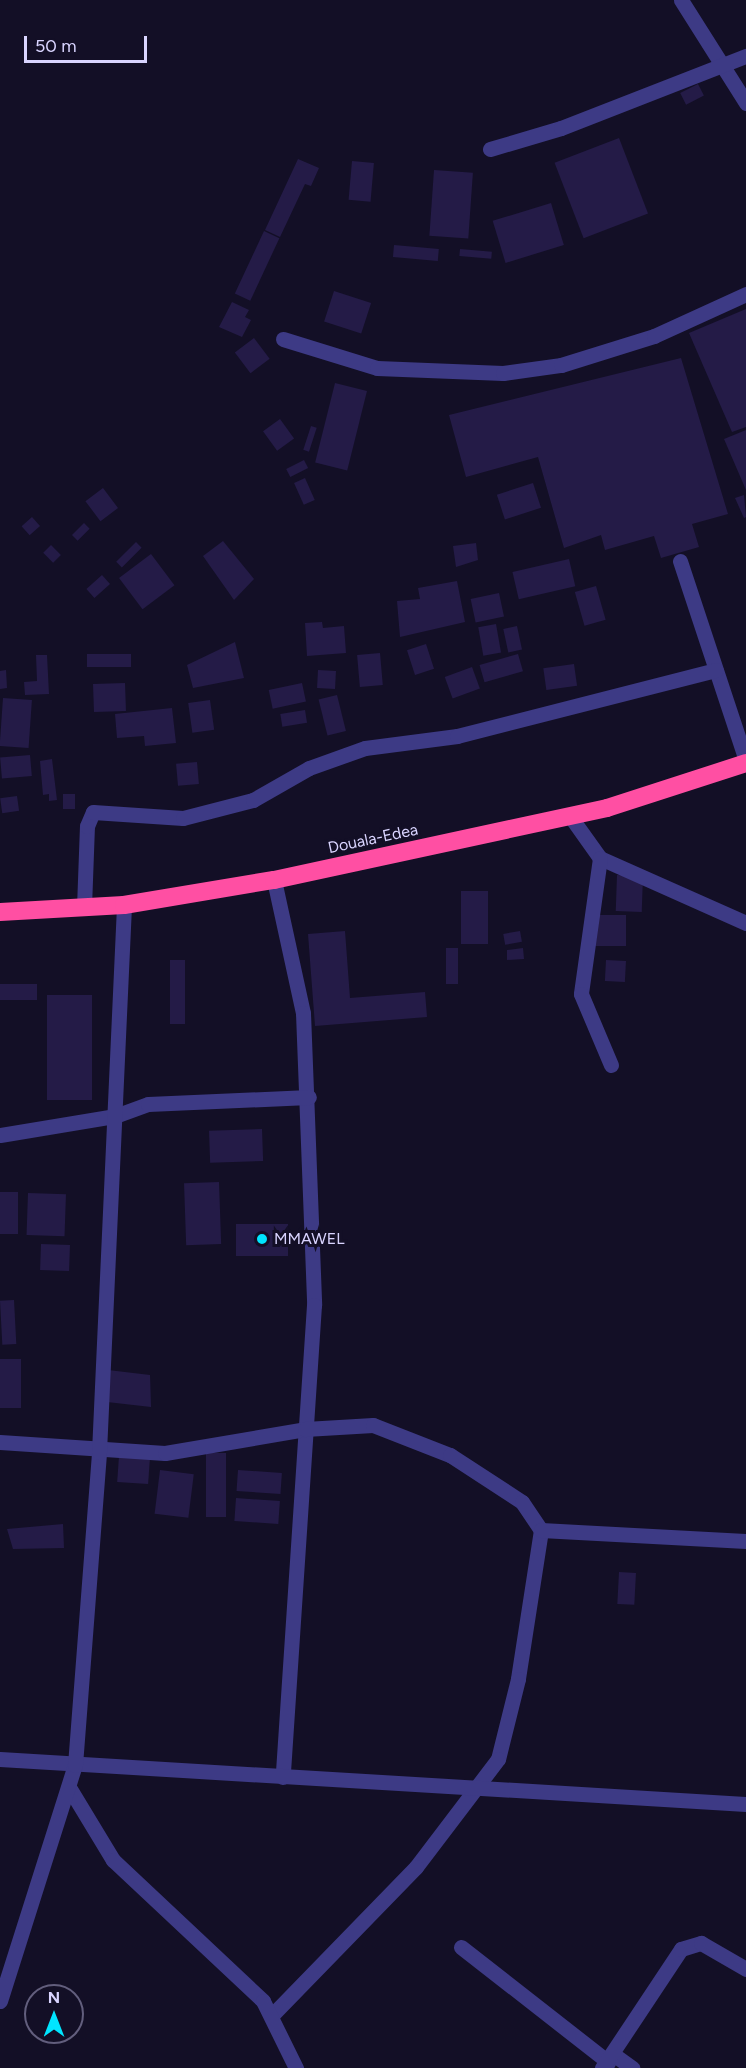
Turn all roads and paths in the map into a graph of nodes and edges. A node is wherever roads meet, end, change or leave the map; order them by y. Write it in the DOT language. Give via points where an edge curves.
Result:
graph roads {
  1 [pos="681,0"];
  2 [pos="746,56"];
  3 [pos="724,65"];
  4 [pos="746,103"];
  5 [pos="490,149"];
  6 [pos="746,294"];
  7 [pos="284,339"];
  8 [pos="680,561"];
  9 [pos="716,670"];
  10 [pos="746,762"];
  11 [pos="570,816"];
  12 [pos="600,858"];
  13 [pos="274,880"];
  14 [pos="124,904"];
  15 [pos="84,907"];
  16 [pos="1,910"];
  17 [pos="746,923"];
  18 [pos="611,1065"];
  19 [pos="309,1097"];
  20 [pos="115,1116"];
  21 [pos="0,1135"];
  22 [pos="305,1429"];
  23 [pos="0,1442"];
  24 [pos="99,1452"];
  25 [pos="540,1530"];
  26 [pos="746,1541"];
  27 [pos="0,1759"];
  28 [pos="75,1765"];
  29 [pos="284,1777"];
  30 [pos="70,1789"];
  31 [pos="479,1790"];
  32 [pos="746,1804"];
  33 [pos="461,1947"];
  34 [pos="746,1969"];
  35 [pos="0,2001"];
  36 [pos="273,2014"];
  37 [pos="608,2061"];
  38 [pos="296,2068"];
  39 [pos="632,2068"];
  1 -- 3 [label="street"];
  2 -- 3 [label="street"];
  3 -- 4 [label="street"];
  3 -- 5 [label="street" via="561,128"];
  6 -- 7 [label="street" via="654,336 561,365 503,374 377,368"];
  8 -- 9 [label="street"];
  9 -- 10 [label="street"];
  9 -- 15 [label="street" via="457,735 365,748 309,768 253,800 183,818 93,812 87,826"];
  10 -- 11 [label="highway, Douala-Edea"];
  11 -- 12 [label="street"];
  11 -- 13 [label="highway, Douala-Edea"];
  12 -- 17 [label="street"];
  12 -- 18 [label="street" via="581,994"];
  13 -- 14 [label="highway, Douala-Edea"];
  13 -- 19 [label="street" via="303,1013"];
  14 -- 15 [label="highway, Douala-Edea"];
  14 -- 20 [label="street"];
  15 -- 16 [label="highway, Douala-Edea"];
  19 -- 20 [label="street" via="148,1104"];
  19 -- 22 [label="street" via="314,1305"];
  20 -- 21 [label="street"];
  20 -- 24 [label="street"];
  22 -- 24 [label="street" via="165,1453"];
  22 -- 25 [label="street" via="373,1425 409,1435 522,1502"];
  22 -- 29 [label="street"];
  23 -- 24 [label="street"];
  24 -- 28 [label="street"];
  25 -- 26 [label="street"];
  25 -- 31 [label="street" via="507,1736"];
  27 -- 28 [label="street"];
  28 -- 29 [label="street"];
  28 -- 30 [label="street"];
  29 -- 31 [label="street"];
  30 -- 35 [label="street"];
  30 -- 36 [label="street" via="113,1860"];
  31 -- 32 [label="street"];
  31 -- 36 [label="street" via="416,1867"];
  33 -- 37 [label="street"];
  34 -- 37 [label="street" via="701,1943 681,1949"];
  36 -- 38 [label="street"];
  37 -- 39 [label="street"];
}
